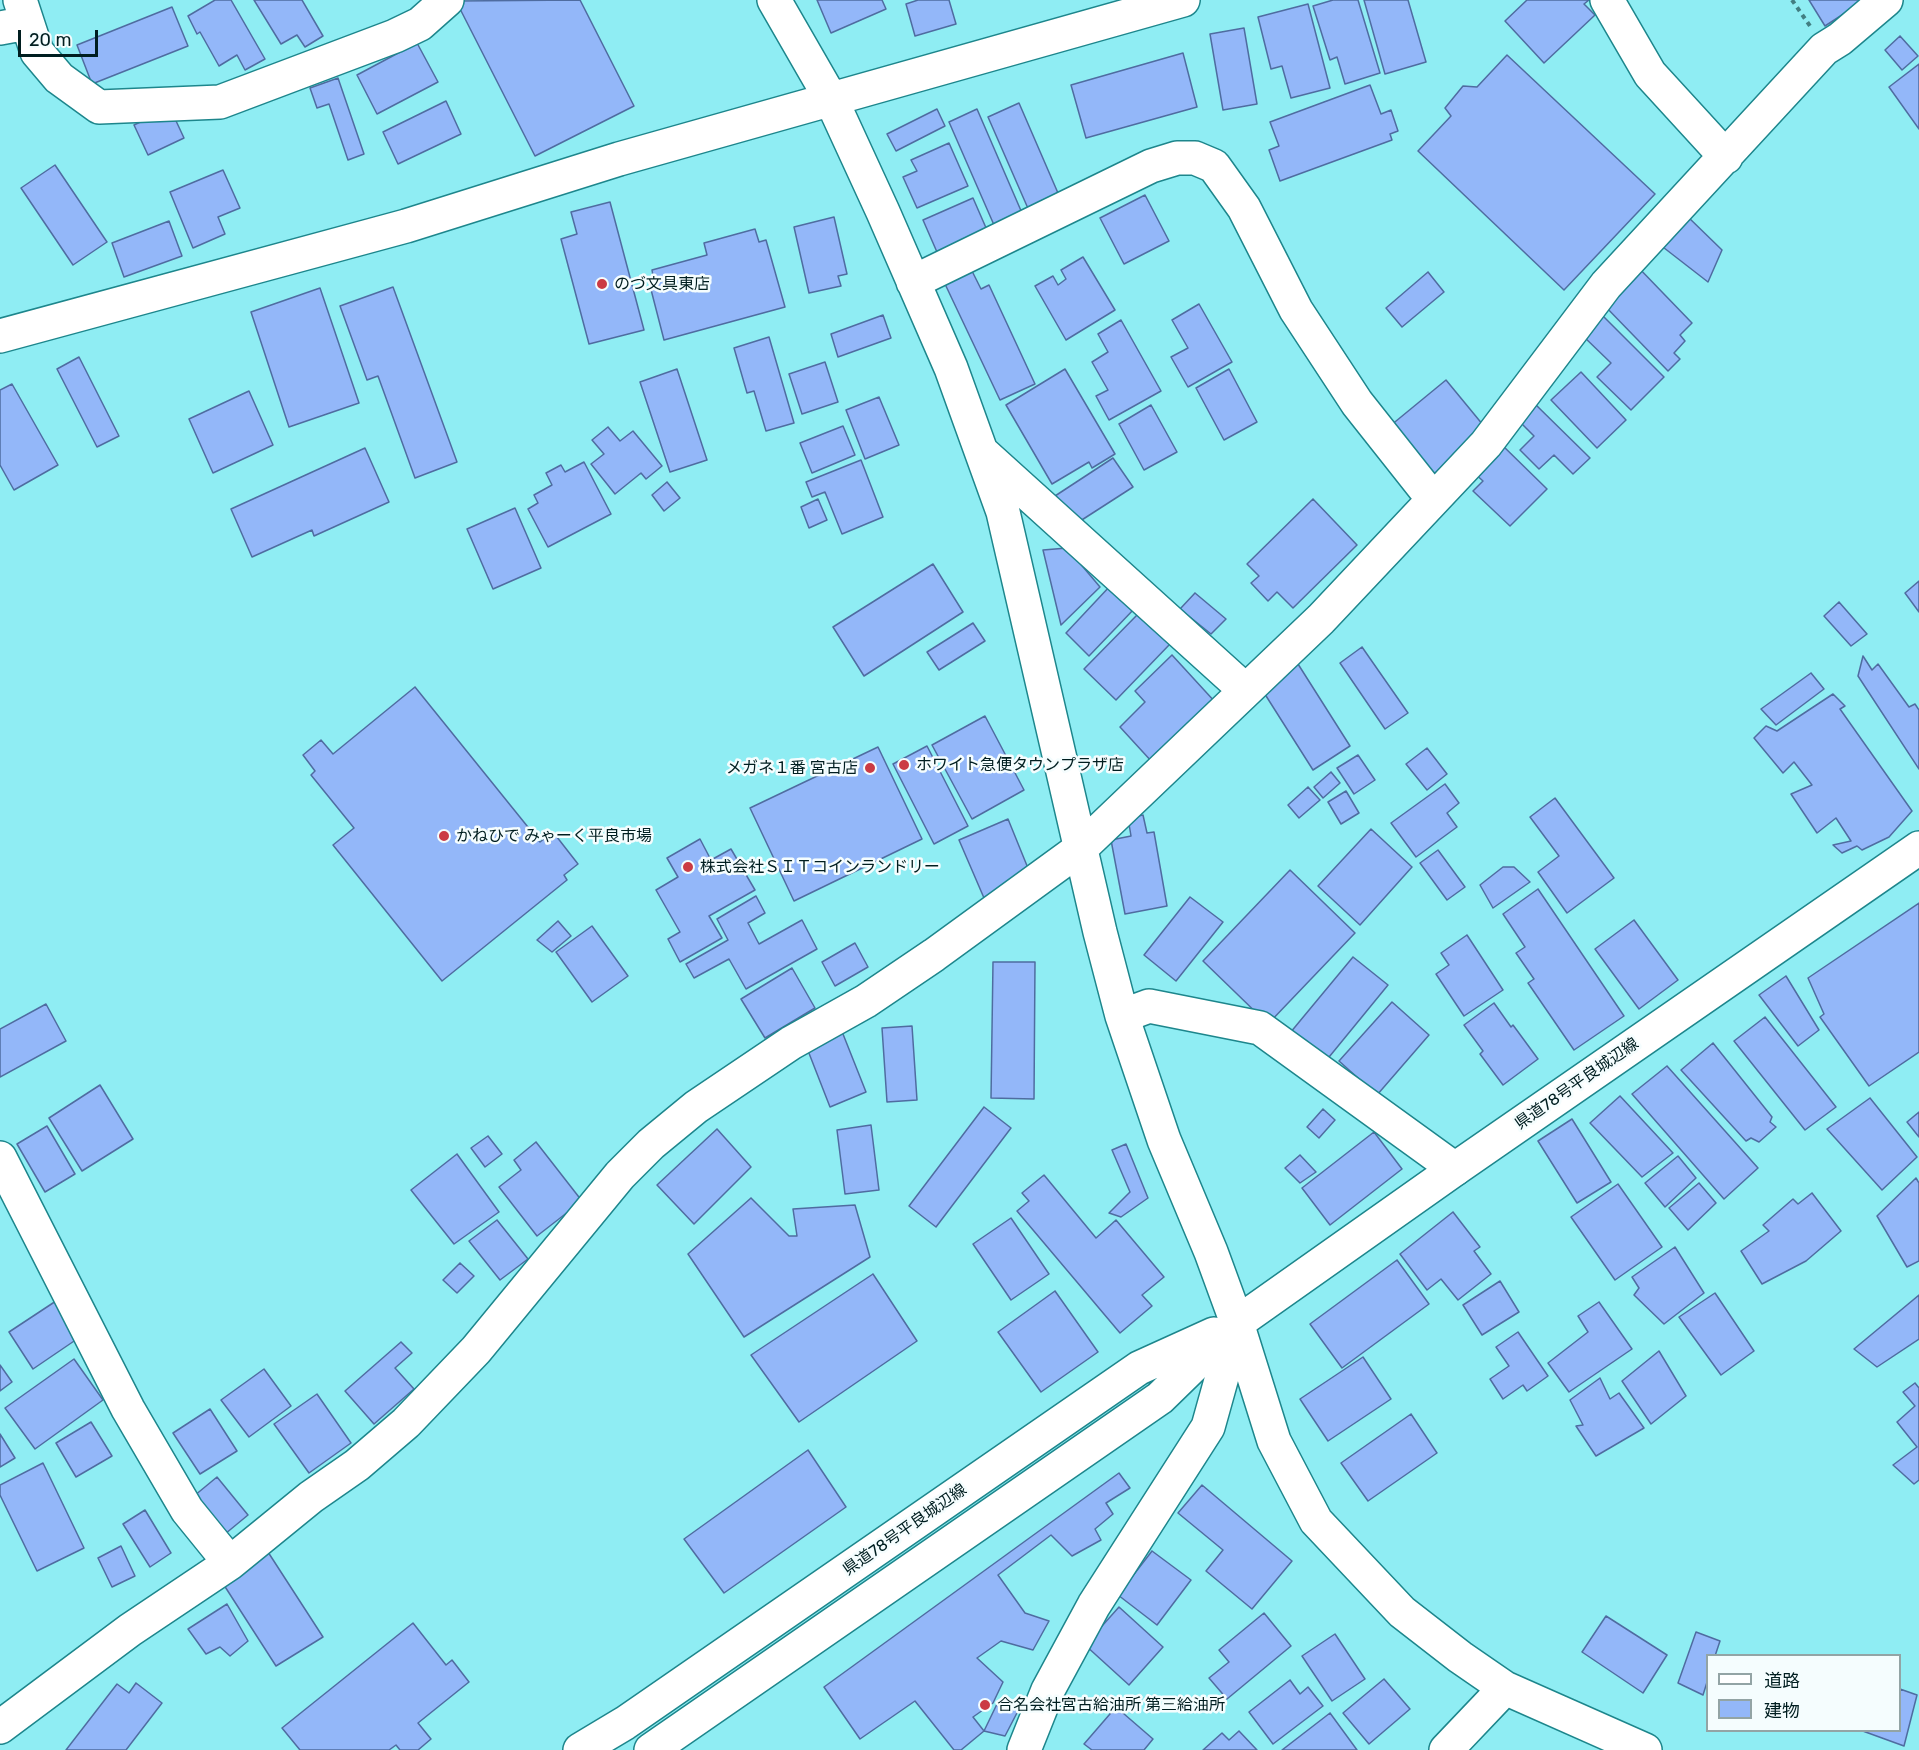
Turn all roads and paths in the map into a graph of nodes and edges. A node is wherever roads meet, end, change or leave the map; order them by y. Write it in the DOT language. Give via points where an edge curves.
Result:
graph roads {
  1 [pos="447,0"];
  2 [pos="774,0"];
  3 [pos="1183,0"];
  4 [pos="1607,0"];
  5 [pos="1886,0"];
  6 [pos="16,17"];
  7 [pos="831,99"];
  8 [pos="1726,157"];
  9 [pos="913,282"];
  10 [pos="0,336"];
  11 [pos="981,450"];
  12 [pos="1432,499"];
  13 [pos="1245,690"];
  14 [pos="1081,848"];
  15 [pos="1919,848"];
  16 [pos="1122,1016"];
  17 [pos="0,1158"];
  18 [pos="1455,1169"];
  19 [pos="1237,1323"];
  20 [pos="230,1563"];
  21 [pos="1505,1688"];
  22 [pos="0,1727"];
  23 [pos="580,1750"];
  24 [pos="651,1750"];
  25 [pos="1024,1750"];
  26 [pos="1446,1750"];
  27 [pos="1645,1750"];
  1 -- 6 [label="street" via="420,24 396,36 220,102 99,107 59,78 37,52"];
  2 -- 7 [label="street"];
  3 -- 7 [label="street"];
  4 -- 8 [label="street" via="1650,74"];
  5 -- 8 [label="street" via="1824,49"];
  7 -- 9 [label="street"];
  7 -- 10 [label="street" via="619,159 406,226"];
  8 -- 12 [label="street" via="1606,285 1486,444"];
  9 -- 11 [label="street"];
  9 -- 12 [label="street" via="1151,166 1177,158 1195,158 1214,166 1244,208 1296,310 1357,403"];
  11 -- 13 [label="street"];
  11 -- 14 [label="street" via="1003,512"];
  12 -- 13 [label="street" via="1321,619"];
  13 -- 14 [label="street"];
  14 -- 16 [label="street"];
  14 -- 20 [label="street" via="866,1001 791,1043 696,1107 651,1144 620,1175 476,1350 406,1423"];
  15 -- 18 [label="street, 県道78号平良城辺線"];
  16 -- 18 [label="street" via="1149,1006 1260,1028"];
  16 -- 19 [label="street" via="1164,1140"];
  17 -- 20 [label="street" via="128,1409 187,1510"];
  18 -- 19 [label="street, 県道78号平良城辺線"];
  19 -- 21 [label="street" via="1274,1441 1316,1521 1402,1612"];
  19 -- 23 [label="street, 県道78号平良城辺線" via="1139,1368 625,1723"];
  19 -- 24 [label="street, 県道78号平良城辺線" via="1160,1398"];
  19 -- 25 [label="street" via="1208,1427 1095,1605 1048,1690"];
  20 -- 22 [label="street" via="130,1630"];
  21 -- 26 [label="street"];
  21 -- 27 [label="street"];
}
